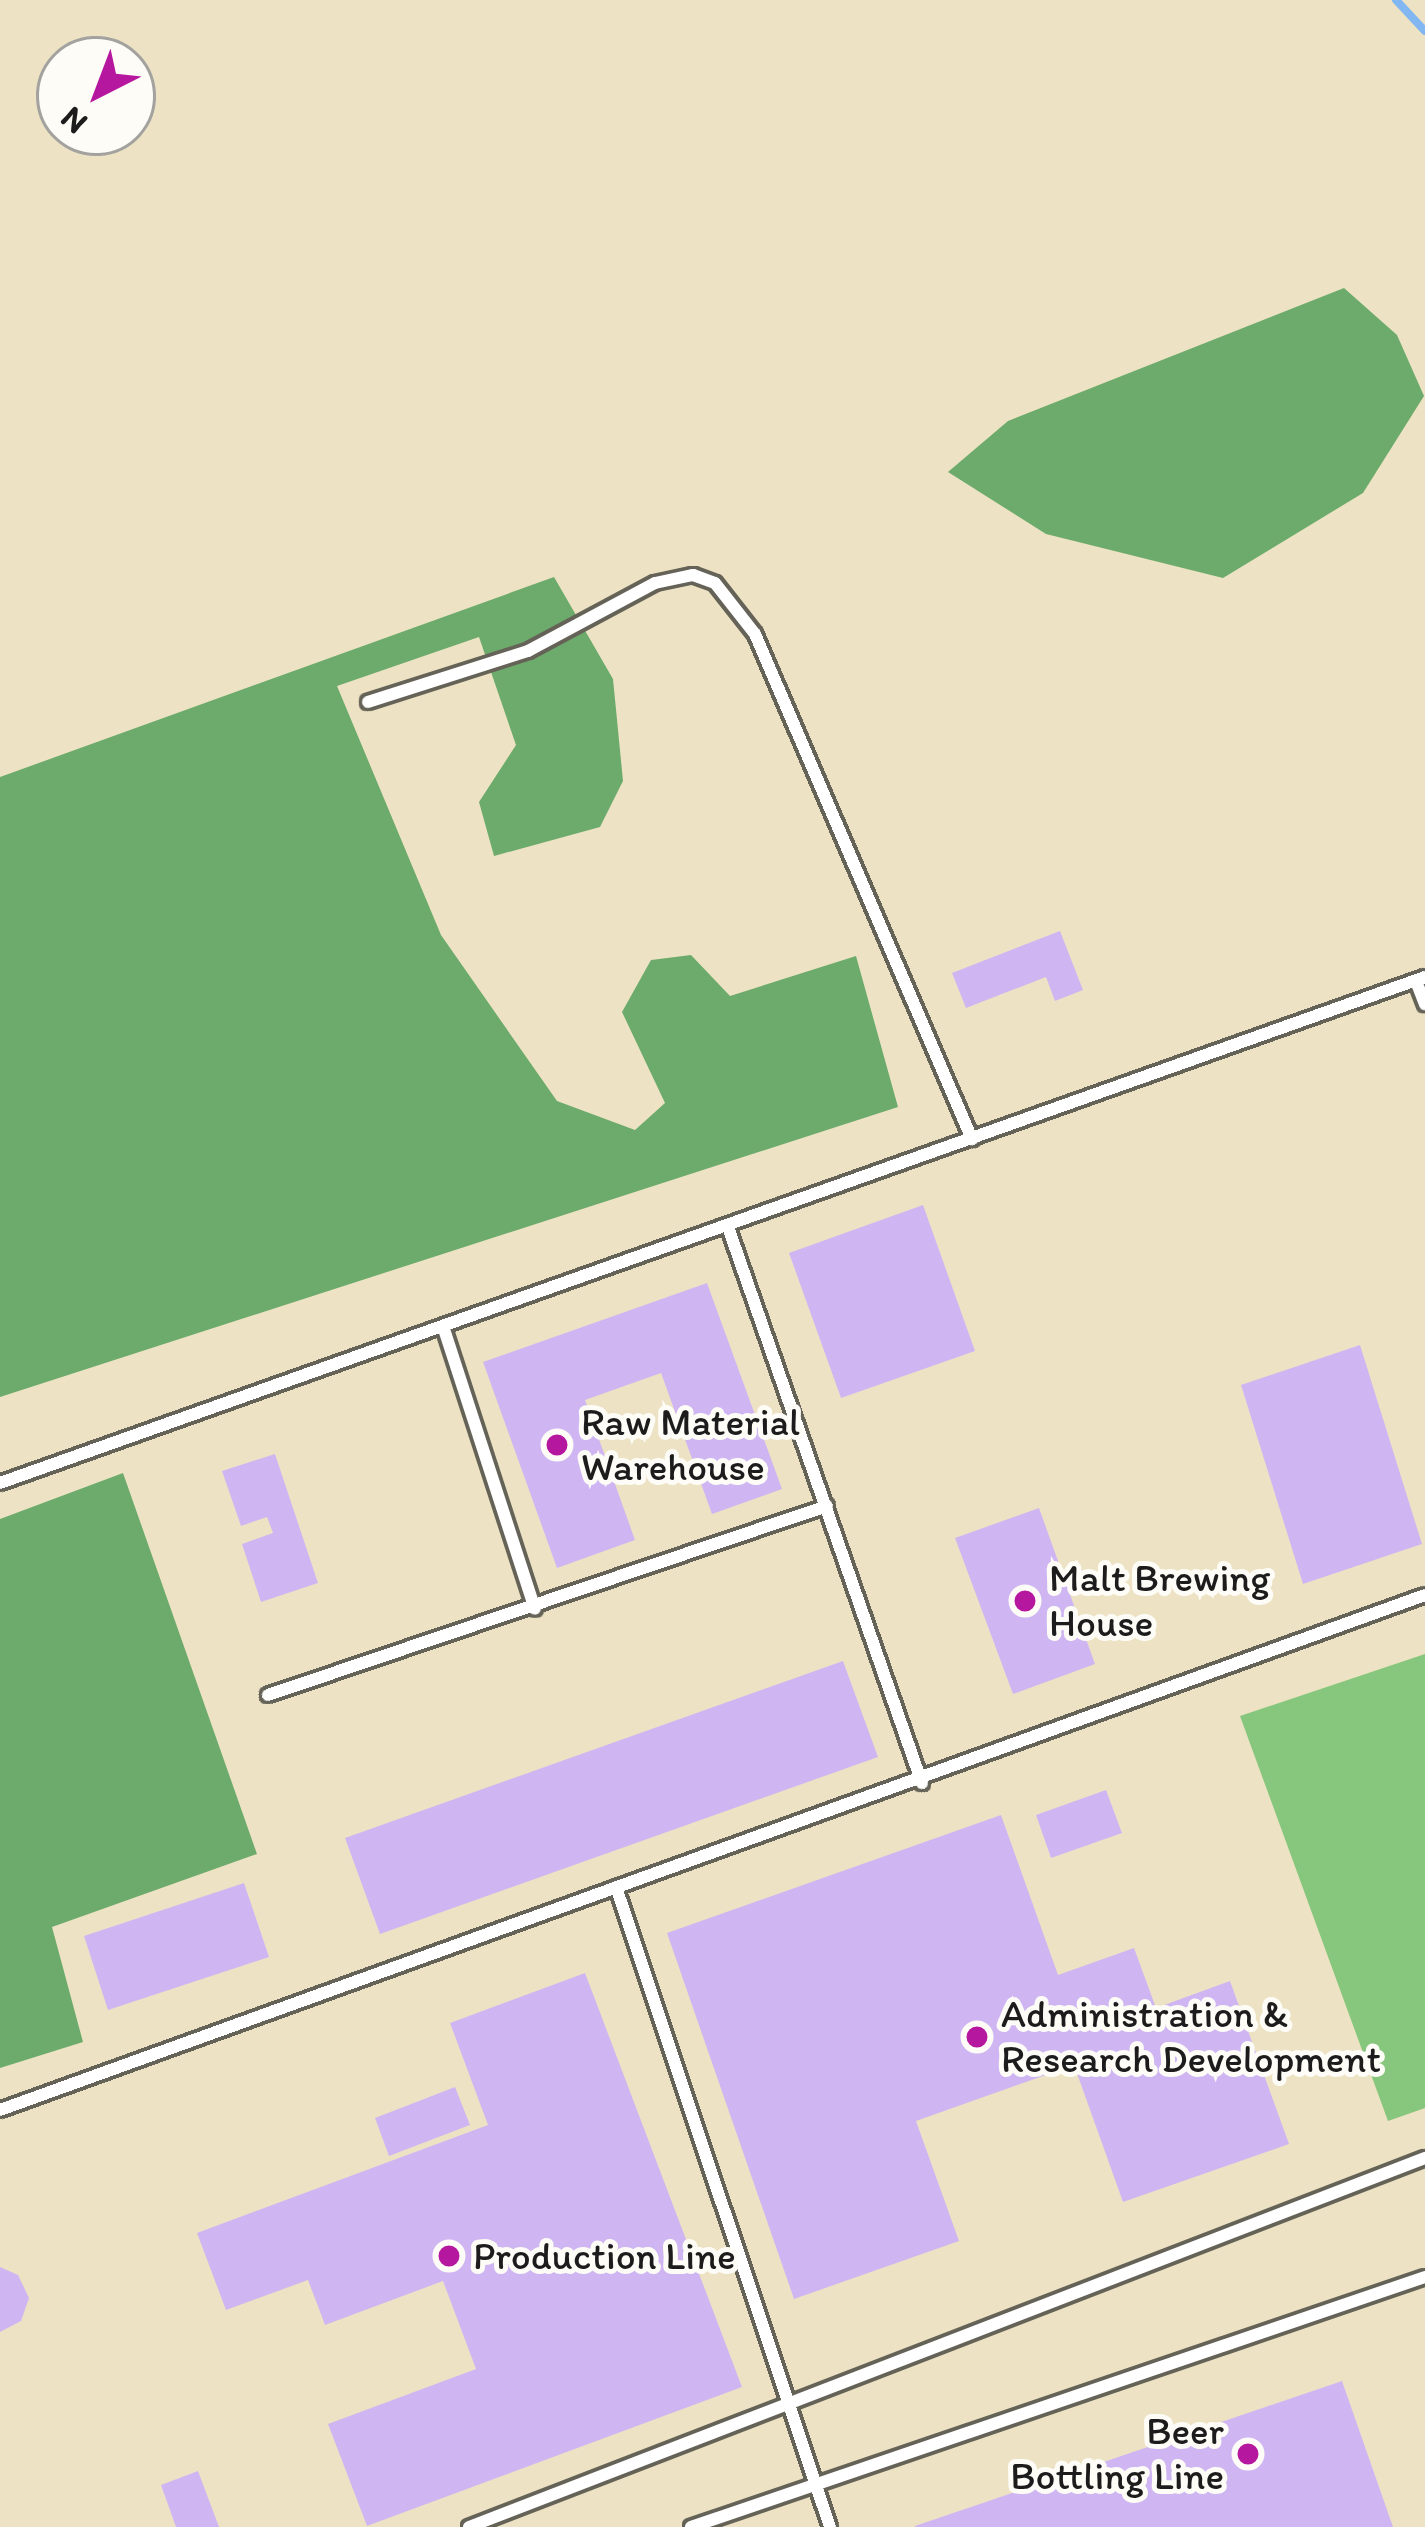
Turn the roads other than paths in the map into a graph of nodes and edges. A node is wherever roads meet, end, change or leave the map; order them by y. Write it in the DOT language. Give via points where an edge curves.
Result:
graph roads {
  1 [pos="368,702"];
  2 [pos="1420,979"];
  3 [pos="1425,1004"];
  4 [pos="972,1139"];
  5 [pos="728,1228"];
  6 [pos="444,1329"];
  7 [pos="0,1484"];
  8 [pos="827,1506"];
  9 [pos="1425,1595"];
  10 [pos="535,1609"];
  11 [pos="268,1695"];
  12 [pos="922,1783"];
  13 [pos="616,1887"];
  14 [pos="0,2110"];
  15 [pos="1425,2158"];
  16 [pos="1425,2277"];
  17 [pos="787,2405"];
  18 [pos="814,2479"];
  19 [pos="469,2527"];
  20 [pos="691,2527"];
  21 [pos="830,2527"];
  1 -- 4 [label="lane" via="528,651 655,584 693,574 715,583 765,655"];
  2 -- 3 [label="lane"];
  2 -- 4 [label="lane"];
  4 -- 5 [label="lane"];
  5 -- 6 [label="lane"];
  5 -- 8 [label="lane"];
  6 -- 7 [label="lane"];
  6 -- 10 [label="lane"];
  8 -- 10 [label="lane"];
  8 -- 12 [label="lane"];
  9 -- 12 [label="lane"];
  10 -- 11 [label="lane"];
  12 -- 13 [label="lane"];
  13 -- 14 [label="lane"];
  13 -- 17 [label="lane"];
  15 -- 17 [label="lane"];
  16 -- 18 [label="lane"];
  17 -- 18 [label="lane"];
  17 -- 19 [label="lane"];
  18 -- 20 [label="lane"];
  18 -- 21 [label="lane"];
}
